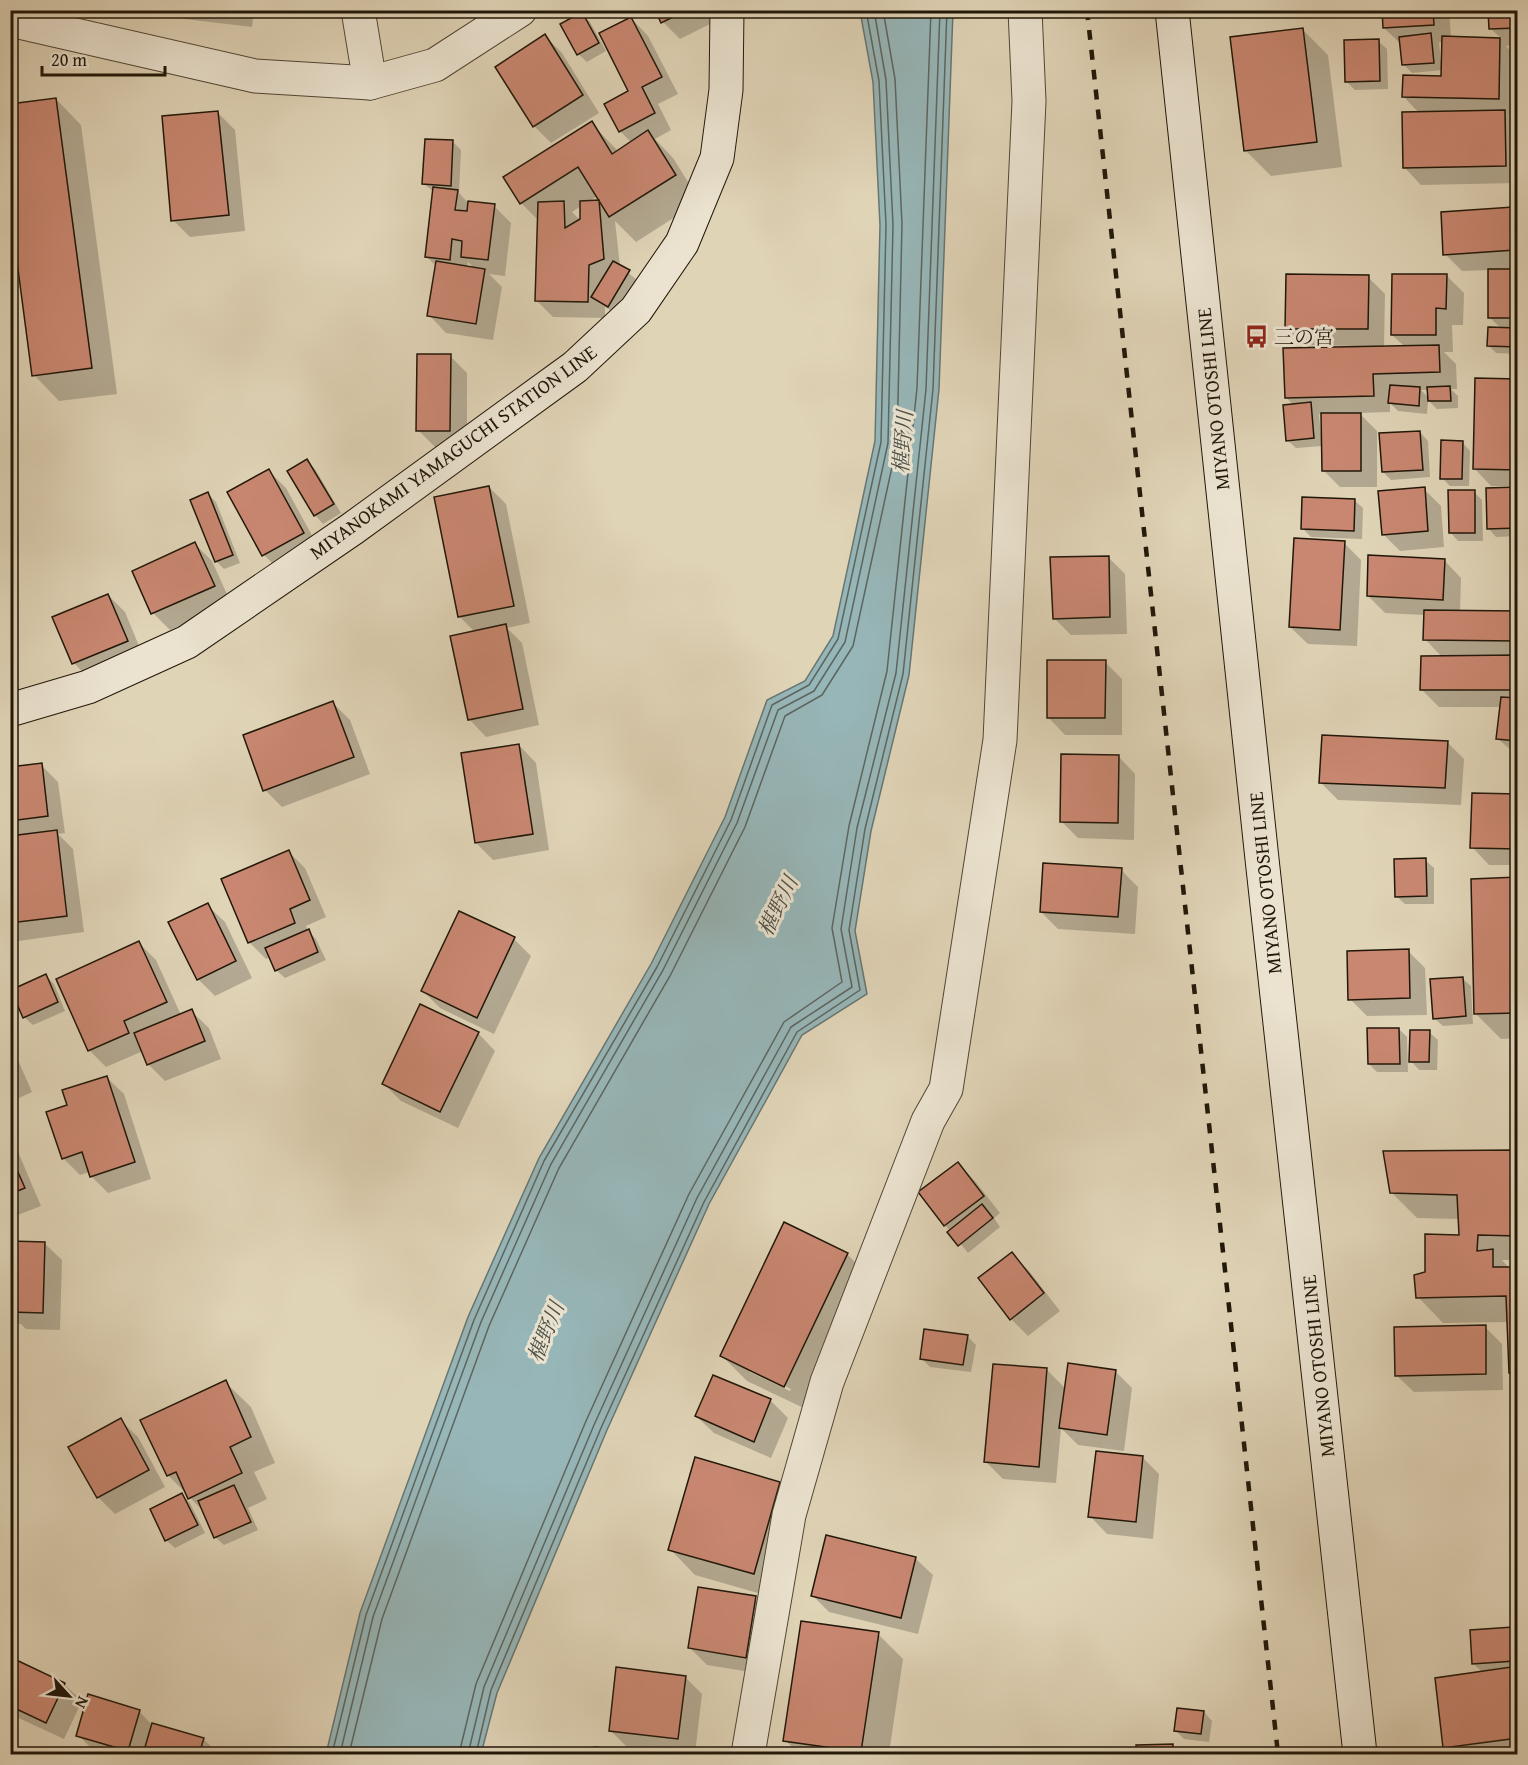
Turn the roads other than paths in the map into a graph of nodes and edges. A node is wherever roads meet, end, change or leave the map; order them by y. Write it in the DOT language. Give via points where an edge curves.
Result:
graph roads {
  1 [pos="358,10"];
  2 [pos="520,10"];
  3 [pos="727,10"];
  4 [pos="1025,10"];
  5 [pos="1172,10"];
  6 [pos="10,20"];
  7 [pos="370,83"];
  8 [pos="10,710"];
  9 [pos="748,1755"];
  10 [pos="1360,1755"];
  1 -- 7 [label="main road"];
  2 -- 7 [label="main road" via="435,65"];
  3 -- 8 [label="main road, MIYANOKAMI YAMAGUCHI STATION LINE" via="726,90 717,158 682,243 636,310 575,367 352,529 187,642 88,687"];
  4 -- 9 [label="main road" via="1029,101 1000,740 963,984 946,1089 928,1121 827,1382 789,1515"];
  5 -- 10 [label="main road, MIYANO OTOSHI LINE"];
  6 -- 7 [label="main road" via="255,76"];
}
